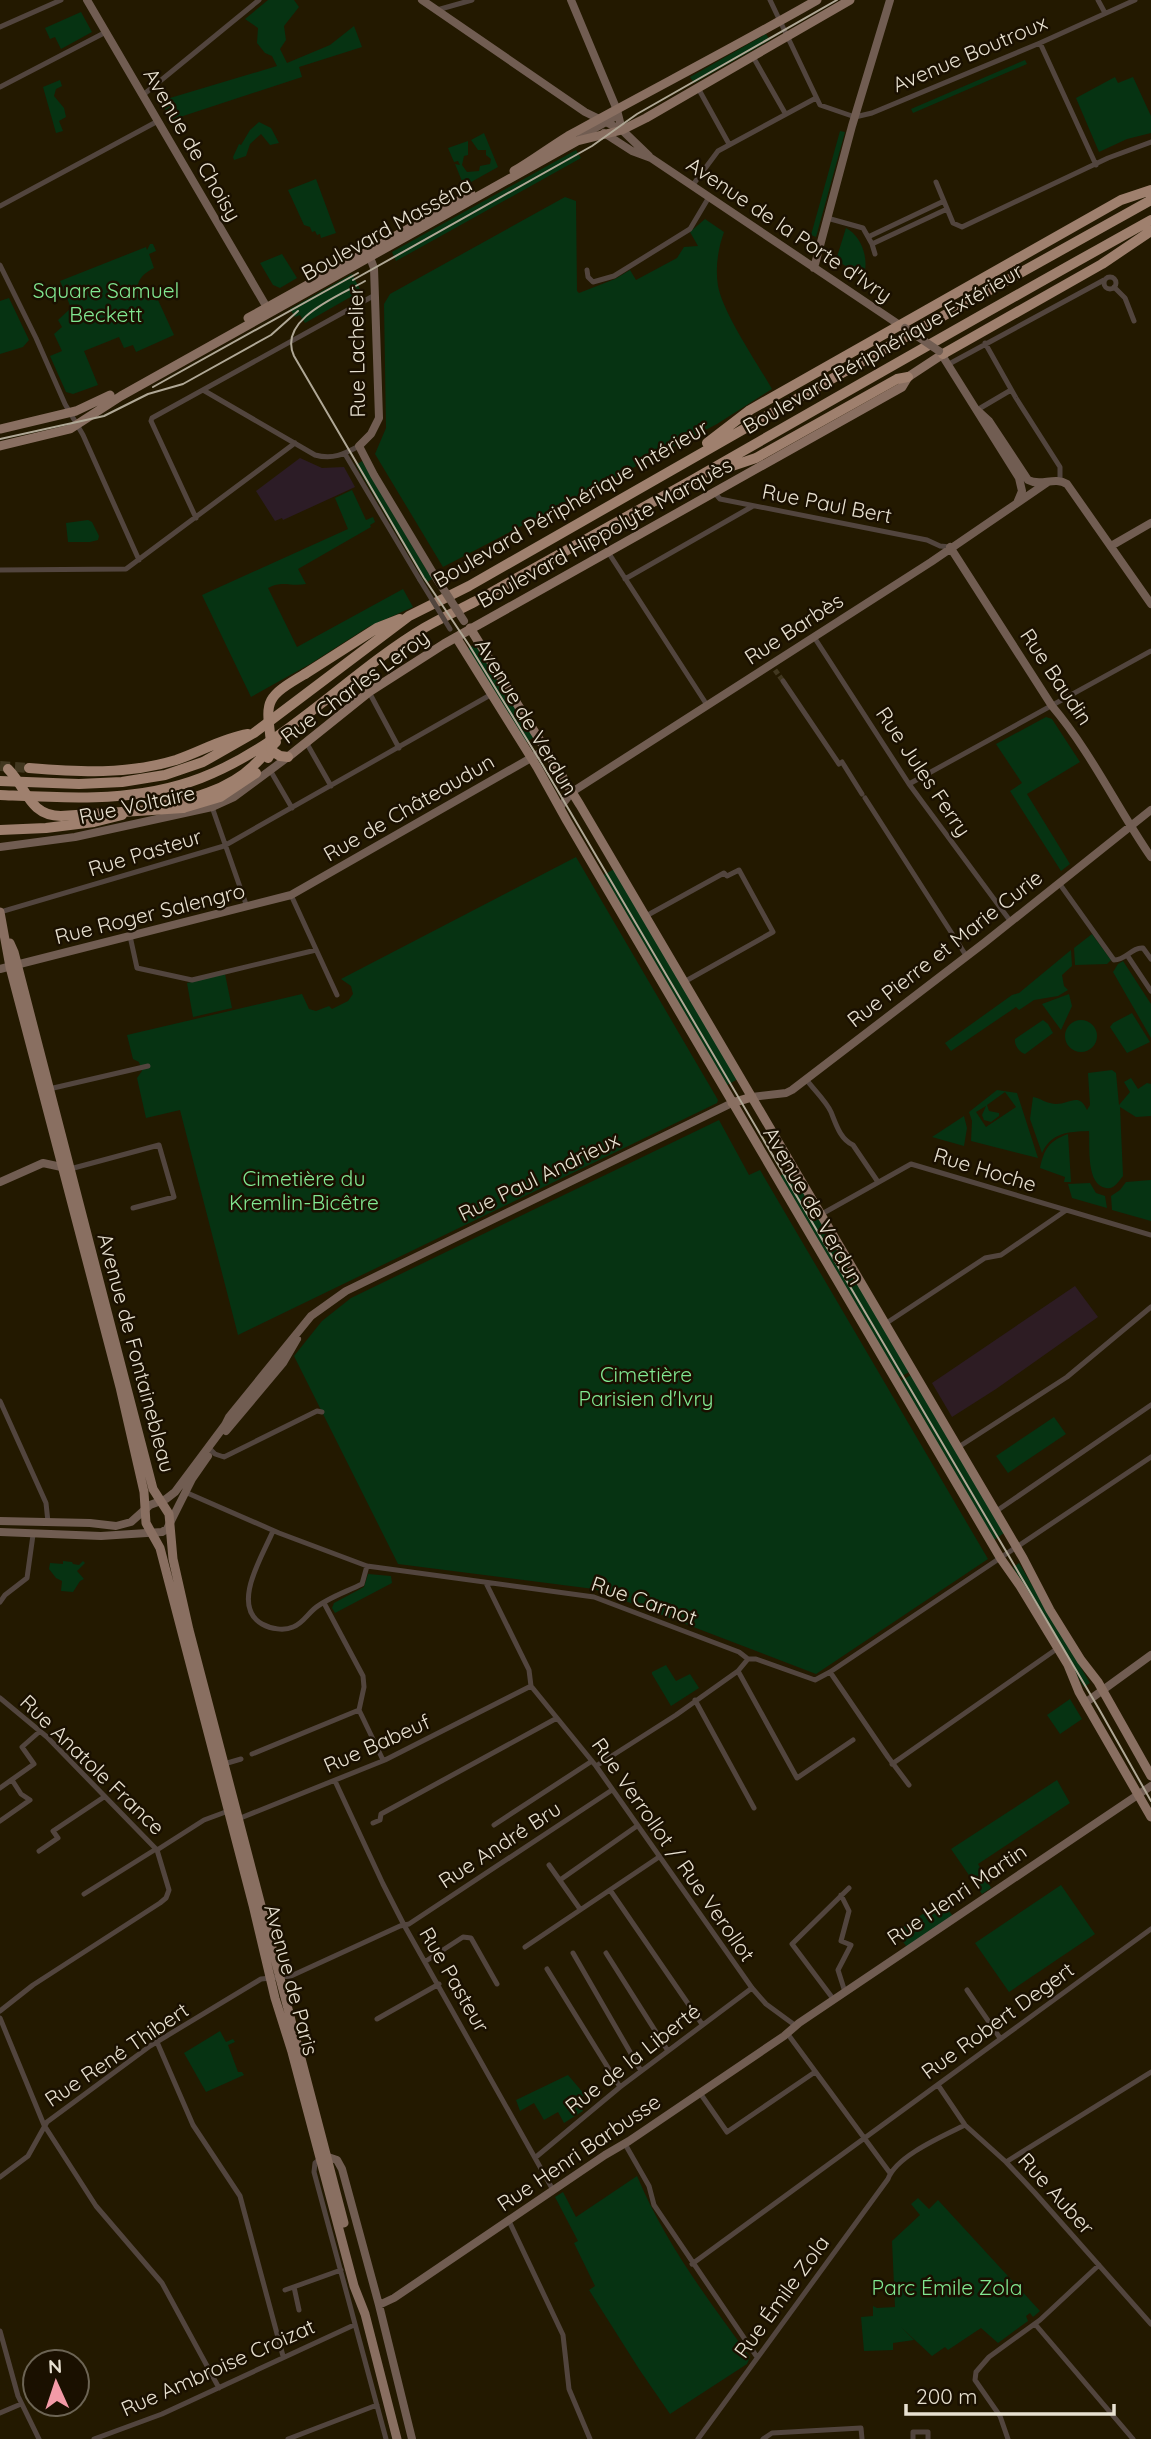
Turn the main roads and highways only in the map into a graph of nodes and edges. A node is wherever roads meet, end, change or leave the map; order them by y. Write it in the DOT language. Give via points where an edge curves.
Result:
graph roads {
  1 [pos="87,0"];
  2 [pos="422,0"];
  3 [pos="571,0"];
  4 [pos="817,0"];
  5 [pos="850,0"];
  6 [pos="888,2"];
  7 [pos="617,113"];
  8 [pos="603,121"];
  9 [pos="622,130"];
  10 [pos="604,134"];
  11 [pos="579,140"];
  12 [pos="651,158"];
  13 [pos="1151,190"];
  14 [pos="1151,200"];
  15 [pos="1151,220"];
  16 [pos="1151,231"];
  17 [pos="369,255"];
  18 [pos="814,268"];
  19 [pos="268,311"];
  20 [pos="902,326"];
  21 [pos="943,356"];
  22 [pos="908,377"];
  23 [pos="977,410"];
  24 [pos="0,429"];
  25 [pos="0,446"];
  26 [pos="680,464"];
  27 [pos="694,479"];
  28 [pos="1048,482"];
  29 [pos="1017,503"];
  30 [pos="1151,523"];
  31 [pos="1111,546"];
  32 [pos="950,547"];
  33 [pos="1151,604"];
  34 [pos="410,616"];
  35 [pos="460,630"];
  36 [pos="286,730"];
  37 [pos="254,733"];
  38 [pos="545,750"];
  39 [pos="272,751"];
  40 [pos="288,757"];
  41 [pos="531,758"];
  42 [pos="4,766"];
  43 [pos="29,768"];
  44 [pos="270,770"];
  45 [pos="0,781"];
  46 [pos="572,792"];
  47 [pos="0,794"];
  48 [pos="560,807"];
  49 [pos="1151,810"];
  50 [pos="1131,827"];
  51 [pos="0,830"];
  52 [pos="0,847"];
  53 [pos="1151,858"];
  54 [pos="290,895"];
  55 [pos="0,912"];
  56 [pos="9,967"];
  57 [pos="752,1097"];
  58 [pos="732,1103"];
  59 [pos="66,1168"];
  60 [pos="0,1182"];
  61 [pos="210,1449"];
  62 [pos="162,1501"];
  63 [pos="145,1510"];
  64 [pos="0,1521"];
  65 [pos="48,1521"];
  66 [pos="171,1521"];
  67 [pos="74,1522"];
  68 [pos="0,1530"];
  69 [pos="151,1534"];
  70 [pos="33,1535"];
  71 [pos="1151,1655"];
  72 [pos="1103,1691"];
  73 [pos="1085,1703"];
  74 [pos="1151,1776"];
  75 [pos="1151,1786"];
  76 [pos="1138,1795"];
  77 [pos="231,1809"];
  78 [pos="1151,1817"];
  79 [pos="235,1820"];
  80 [pos="796,2026"];
  81 [pos="324,2158"];
  82 [pos="380,2305"];
  83 [pos="397,2439"];
  84 [pos="403,2439"];
  85 [pos="412,2439"];
  1 -- 19 [label="main road, Avenue de Choisy"];
  2 -- 8 [label="main road, Avenue de la Porte d'Ivry"];
  3 -- 7 [label="main road"];
  4 -- 7 [label="main road, Boulevard Masséna"];
  5 -- 9 [label="main road, Boulevard Masséna"];
  6 -- 18 [label="main road"];
  7 -- 8 [label="main road, Boulevard Masséna"];
  7 -- 9 [label="main road"];
  8 -- 9 [label="main road, Avenue de la Porte d'Ivry"];
  8 -- 11 [label="main road"];
  8 -- 17 [label="main road, Boulevard Masséna" via="554,144"];
  9 -- 10 [label="main road, Boulevard Masséna"];
  9 -- 12 [label="main road, Avenue de la Porte d'Ivry"];
  10 -- 11 [label="main road, Boulevard Masséna"];
  10 -- 12 [label="main road, Avenue de la Porte d'Ivry"];
  11 -- 17 [label="main road, Boulevard Masséna"];
  12 -- 18 [label="main road, Avenue de la Porte d'Ivry"];
  13 -- 20 [label="highway" via="1121,200"];
  14 -- 26 [label="highway, Boulevard Périphérique Intérieur"];
  15 -- 27 [label="highway, Boulevard Périphérique Extérieur"];
  16 -- 21 [label="highway"];
  17 -- 19 [label="main road, Boulevard Masséna"];
  17 -- 35 [label="main road, Rue Lachelier, bridge" via="374,268 379,418 372,434 359,446 433,573"];
  18 -- 20 [label="main road, Avenue de la Porte d'Ivry"];
  19 -- 24 [label="main road, Boulevard Masséna" via="103,399 69,413"];
  19 -- 25 [label="main road, Boulevard Masséna" via="97,409 78,426"];
  20 -- 21 [label="main road, Avenue de la Porte d'Ivry, bridge"];
  20 -- 26 [label="highway" via="750,410"];
  21 -- 22 [label="main road, Boulevard Hippolyte Marquès"];
  21 -- 23 [label="main road"];
  22 -- 27 [label="highway" via="756,458"];
  22 -- 35 [label="main road, Boulevard Hippolyte Marquès" via="902,387"];
  23 -- 28 [label="main road" via="1028,480"];
  23 -- 29 [label="main road" via="1019,478 1022,491"];
  26 -- 34 [label="highway, Boulevard Périphérique Intérieur"];
  27 -- 36 [label="highway, Boulevard Périphérique Extérieur" via="425,628 356,674"];
  28 -- 29 [label="main road, Rue Barbès"];
  28 -- 31 [label="main road" via="1060,480 1068,486"];
  29 -- 32 [label="main road, Rue Barbès"];
  30 -- 31 [label="main road"];
  31 -- 33 [label="main road"];
  32 -- 46 [label="main road, Rue Barbès" via="773,667"];
  32 -- 50 [label="main road, Rue Baudin"];
  34 -- 37 [label="highway, Boulevard Périphérique Intérieur"];
  34 -- 39 [label="highway, bridge" via="376,628 272,696 268,711"];
  35 -- 38 [label="main road, Avenue de Verdun"];
  35 -- 40 [label="main road, Rue Charles Leroy" via="369,692"];
  35 -- 41 [label="main road, Avenue de Verdun"];
  36 -- 47 [label="highway, Boulevard Périphérique Extérieur" via="219,770 155,791 96,798"];
  36 -- 51 [label="highway" via="252,768 195,798 94,822"];
  37 -- 43 [label="highway" via="233,736 173,761 122,771"];
  37 -- 45 [label="highway, Boulevard Périphérique Intérieur" via="203,762 164,775 100,783"];
  38 -- 41 [label="main road, Rue de Châteaudun"];
  38 -- 46 [label="main road, Avenue de Verdun"];
  39 -- 40 [label="highway"];
  39 -- 42 [label="highway, bridge" via="259,770 212,800 183,808 61,816 44,815"];
  40 -- 44 [label="main road, Rue Charles Leroy"];
  41 -- 48 [label="main road, Avenue de Verdun"];
  41 -- 54 [label="main road, Rue de Châteaudun"];
  44 -- 52 [label="main road, Rue Voltaire" via="212,807 75,837"];
  46 -- 48 [label="main road, Rue Barbès"];
  46 -- 57 [label="main road, Avenue de Verdun"];
  48 -- 58 [label="main road, Avenue de Verdun"];
  49 -- 50 [label="main road, Rue Pierre et Marie Curie"];
  50 -- 53 [label="main road, Rue Baudin"];
  50 -- 57 [label="main road, Rue Pierre et Marie Curie" via="806,1079 786,1093"];
  54 -- 56 [label="main road, Rue Roger Salengro"];
  55 -- 56 [label="main road, Avenue de Fontainebleau"];
  56 -- 59 [label="main road, Avenue de Fontainebleau"];
  56 -- 59 [label="main road, Avenue de Fontainebleau" via="49,1089"];
  57 -- 58 [label="main road"];
  57 -- 72 [label="main road, Avenue de Verdun" via="1050,1610"];
  58 -- 61 [label="main road, Rue Paul Andrieux" via="361,1283 320,1310 229,1417"];
  58 -- 73 [label="main road, Avenue de Verdun" via="1058,1648"];
  59 -- 60 [label="main road" via="43,1163"];
  59 -- 62 [label="main road, Avenue de Fontainebleau" via="153,1489"];
  59 -- 63 [label="main road, Avenue de Fontainebleau"];
  61 -- 62 [label="main road"];
  61 -- 66 [label="main road"];
  62 -- 63 [label="main road"];
  62 -- 66 [label="main road, Avenue de Fontainebleau"];
  63 -- 67 [label="main road" via="131,1522 116,1526"];
  63 -- 69 [label="main road, Avenue de Fontainebleau"];
  64 -- 65 [label="main road"];
  65 -- 67 [label="main road"];
  65 -- 68 [label="main road" via="26,1529"];
  66 -- 69 [label="main road" via="165,1531"];
  66 -- 77 [label="main road, Avenue de Fontainebleau" via="173,1559"];
  67 -- 70 [label="main road" via="66,1527 46,1527"];
  68 -- 70 [label="main road"];
  69 -- 70 [label="main road"];
  69 -- 77 [label="main road, Avenue de Fontainebleau" via="160,1548"];
  71 -- 72 [label="main road"];
  72 -- 73 [label="main road"];
  72 -- 74 [label="main road, Avenue de Verdun"];
  73 -- 76 [label="main road, Avenue de Verdun"];
  75 -- 76 [label="main road, Rue Henri Martin"];
  76 -- 78 [label="main road, Avenue de Verdun"];
  76 -- 80 [label="main road, Rue Henri Martin" via="832,1997"];
  77 -- 79 [label="main road, Avenue de Fontainebleau"];
  79 -- 81 [label="main road, Avenue de Paris" via="281,1978"];
  79 -- 81 [label="main road, Avenue de Paris" via="270,1977"];
  80 -- 82 [label="main road, Rue Henri Barbusse"];
  81 -- 82 [label="main road, Avenue de Paris" via="337,2160 342,2169"];
  81 -- 83 [label="main road, Avenue de Paris"];
  81 -- 84 [label="main road, Avenue de Paris"];
  82 -- 85 [label="main road, Avenue de Paris"];
}
